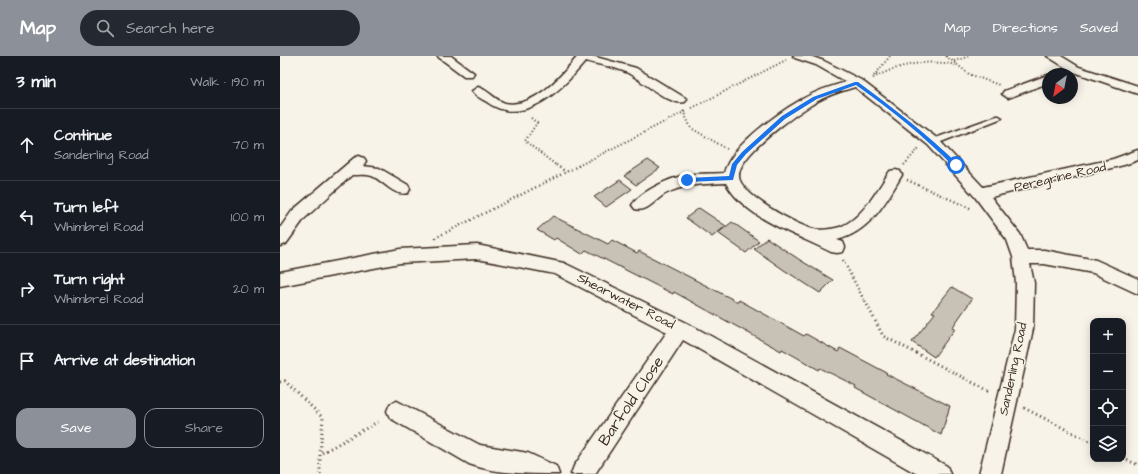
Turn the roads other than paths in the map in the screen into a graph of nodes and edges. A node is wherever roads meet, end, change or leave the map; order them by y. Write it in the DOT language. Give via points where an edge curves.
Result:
graph roads {
  1 [pos="443,56"];
  2 [pos="1053,56"];
  3 [pos="584,57"];
  4 [pos="793,58"];
  5 [pos="1073,68"];
  6 [pos="1078,70"];
  7 [pos="468,72"];
  8 [pos="1042,81"];
  9 [pos="865,84"];
  10 [pos="1138,90"];
  11 [pos="478,91"];
  12 [pos="1012,92"];
  13 [pos="681,99"];
  14 [pos="527,105"];
  15 [pos="531,118"];
  16 [pos="999,118"];
  17 [pos="933,142"];
  18 [pos="1136,159"];
  19 [pos="895,175"];
  20 [pos="731,178"];
  21 [pos="403,189"];
  22 [pos="980,193"];
  23 [pos="650,201"];
  24 [pos="814,235"];
  25 [pos="280,240"];
  26 [pos="837,247"];
  27 [pos="1021,257"];
  28 [pos="280,279"];
  29 [pos="1138,287"];
  30 [pos="680,329"];
  31 [pos="397,411"];
  32 [pos="548,474"];
  33 [pos="582,474"];
  34 [pos="939,474"];
  35 [pos="990,474"];
  1 -- 7 [label="street"];
  2 -- 5 [label="street"];
  3 -- 13 [label="street" via="632,70 651,84"];
  3 -- 14 [label="street" via="552,91 541,100"];
  4 -- 9 [label="street, Sanderling Road" via="820,64"];
  6 -- 10 [label="street"];
  8 -- 12 [label="street"];
  9 -- 17 [label="street, Sanderling Road"];
  9 -- 20 [label="street" via="815,98 799,106 740,157 734,164"];
  11 -- 14 [label="street" via="500,105"];
  14 -- 15 [label="street"];
  16 -- 17 [label="lane"];
  17 -- 22 [label="street, Sanderling Road"];
  18 -- 22 [label="street, Peregrine Road" via="1010,189"];
  19 -- 24 [label="street" via="865,218 854,228 843,234"];
  20 -- 23 [label="street" via="687,180 671,185"];
  20 -- 24 [label="street" via="741,194 754,204"];
  21 -- 25 [label="street" via="374,171 354,165 298,215"];
  22 -- 27 [label="street, Sanderling Road" via="1014,238"];
  24 -- 26 [label="street"];
  27 -- 29 [label="street" via="1044,257 1096,267"];
  27 -- 35 [label="street, Sanderling Road" via="1025,283 1024,329"];
  28 -- 30 [label="street, Shearwater Road" via="400,256 477,252 558,268"];
  30 -- 33 [label="street, Barfold Close"];
  30 -- 34 [label="street, Shearwater Road"];
  31 -- 32 [label="street" via="477,456 528,464"];
}
